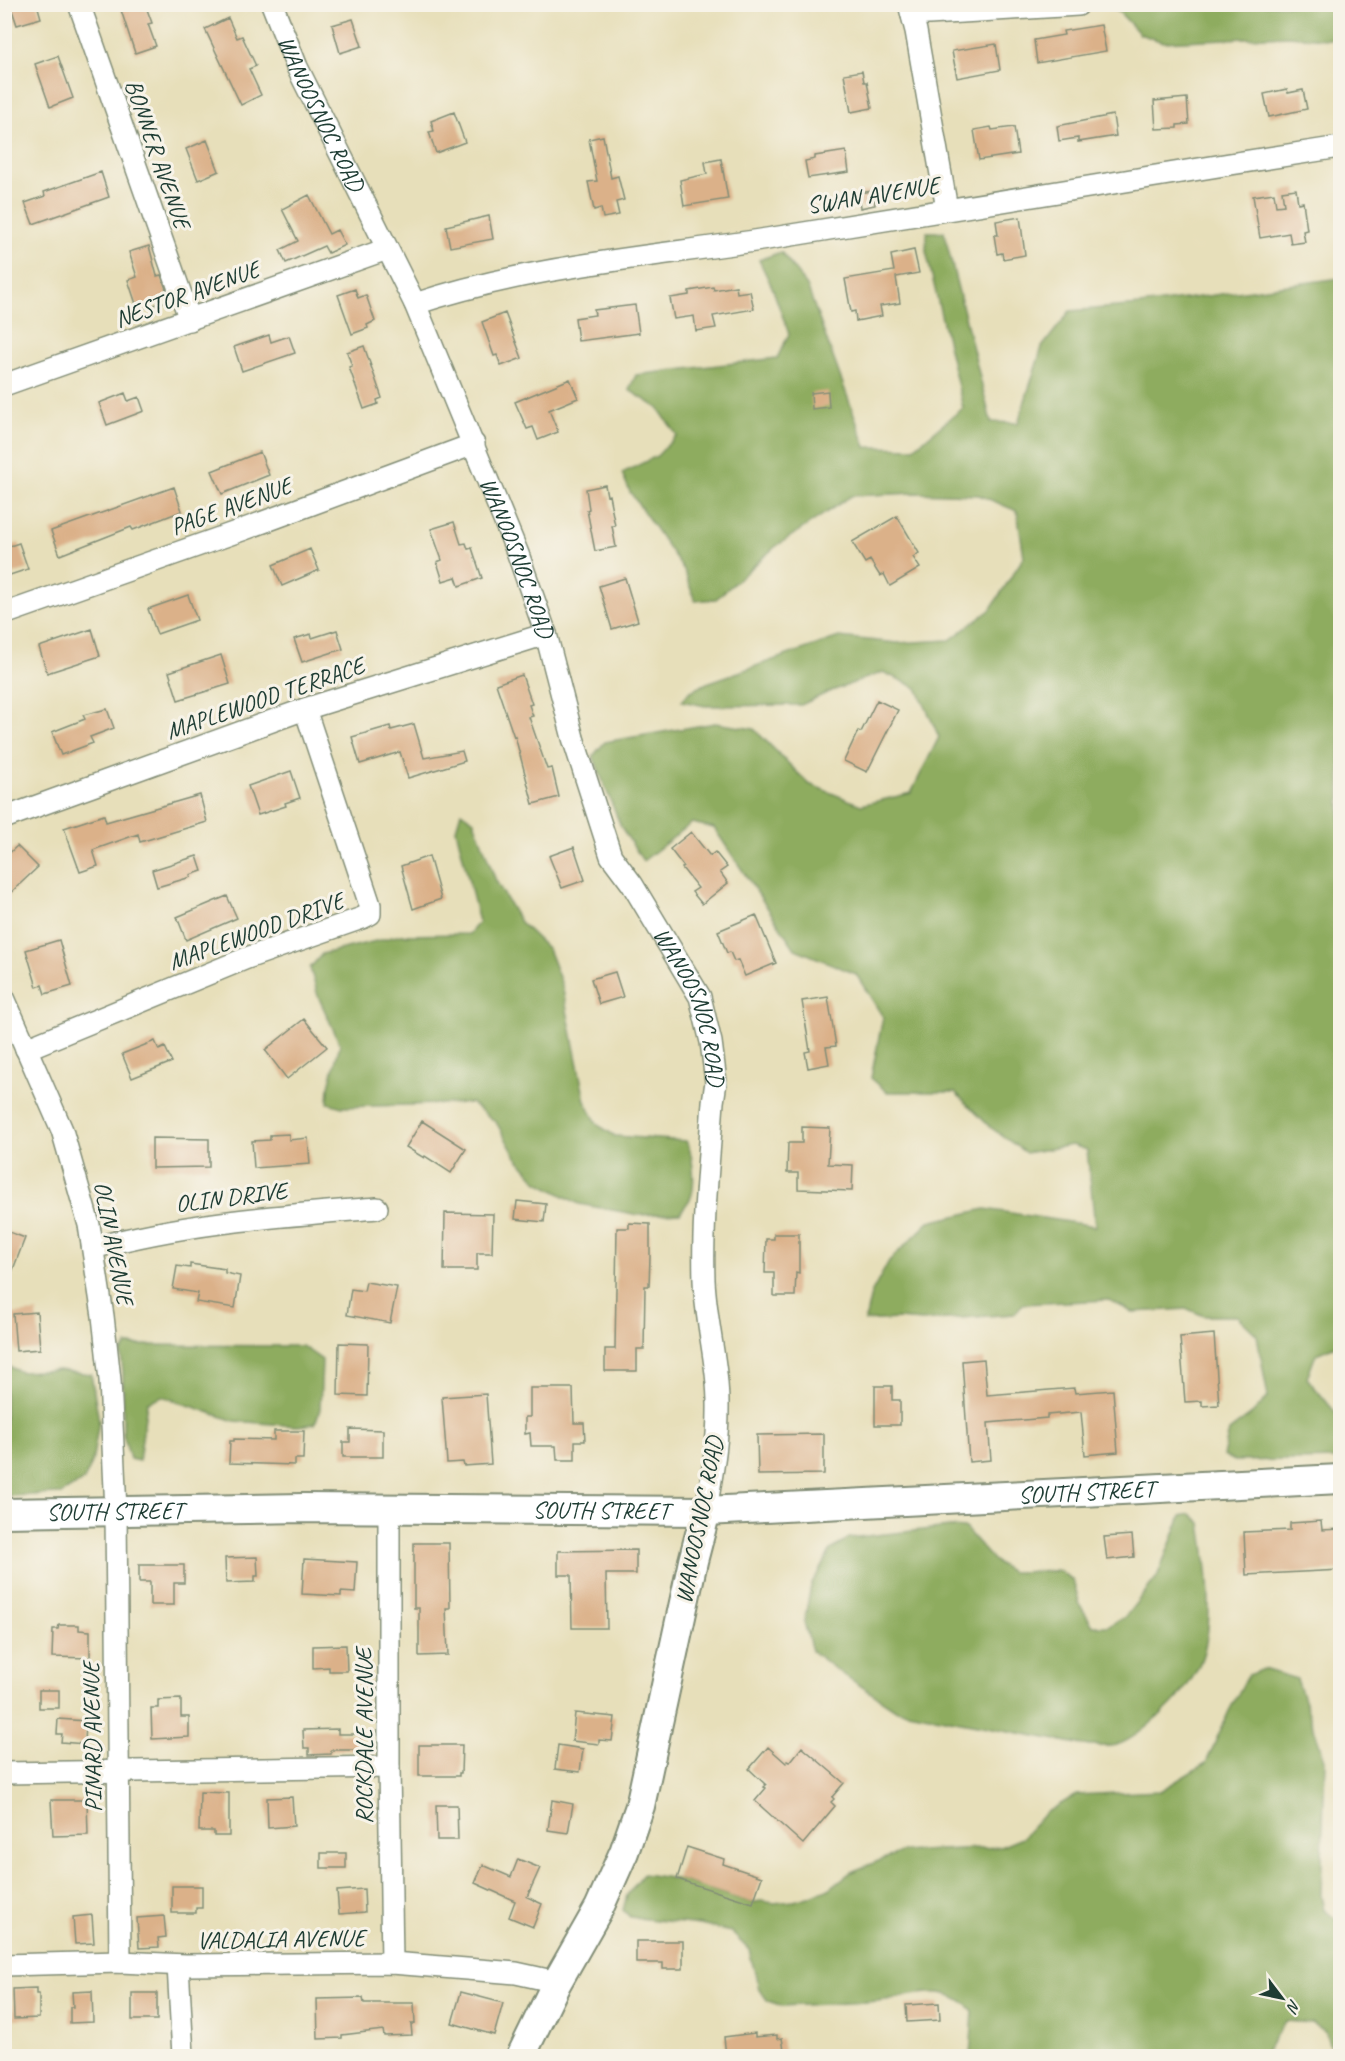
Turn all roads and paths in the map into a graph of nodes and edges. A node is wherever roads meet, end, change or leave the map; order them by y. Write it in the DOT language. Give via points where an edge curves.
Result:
graph roads {
  1 [pos="79,4"];
  2 [pos="272,4"];
  3 [pos="1078,5"];
  4 [pos="911,10"];
  5 [pos="1341,147"];
  6 [pos="947,209"];
  7 [pos="387,249"];
  8 [pos="416,304"];
  9 [pos="190,320"];
  10 [pos="4,385"];
  11 [pos="474,444"];
  12 [pos="4,614"];
  13 [pos="546,634"];
  14 [pos="305,709"];
  15 [pos="4,818"];
  16 [pos="4,998"];
  17 [pos="26,1049"];
  18 [pos="377,1208"];
  19 [pos="93,1248"];
  20 [pos="1341,1479"];
  21 [pos="389,1509"];
  22 [pos="116,1511"];
  23 [pos="706,1511"];
  24 [pos="4,1513"];
  25 [pos="389,1767"];
  26 [pos="118,1771"];
  27 [pos="4,1773"];
  28 [pos="120,1962"];
  29 [pos="392,1963"];
  30 [pos="4,1965"];
  31 [pos="177,1965"];
  32 [pos="557,1982"];
  33 [pos="183,2056"];
  34 [pos="521,2056"];
  1 -- 9 [label="street, BONNER AVENUE"];
  2 -- 7 [label="street, WANOOSNOC ROAD" via="297,67"];
  3 -- 4 [label="street"];
  4 -- 6 [label="street"];
  5 -- 6 [label="street, SWAN AVENUE"];
  6 -- 8 [label="street, SWAN AVENUE" via="582,266 463,288"];
  7 -- 8 [label="street, WANOOSNOC ROAD"];
  7 -- 9 [label="street, NESTOR AVENUE"];
  8 -- 11 [label="street, WANOOSNOC ROAD"];
  9 -- 10 [label="street, NESTOR AVENUE"];
  11 -- 12 [label="street, PAGE AVENUE"];
  11 -- 13 [label="street, WANOOSNOC ROAD"];
  13 -- 14 [label="street, MAPLEWOOD TERRACE"];
  13 -- 23 [label="street, WANOOSNOC ROAD" via="573,738 611,856 700,997 711,1042 716,1082 704,1278 718,1411"];
  14 -- 15 [label="street, MAPLEWOOD TERRACE"];
  14 -- 17 [label="street, MAPLEWOOD DRIVE" via="370,914 247,958"];
  16 -- 17 [label="street, OLIN AVENUE"];
  17 -- 19 [label="street, OLIN AVENUE" via="62,1130"];
  18 -- 19 [label="street, OLIN DRIVE" via="213,1222 133,1236"];
  19 -- 22 [label="street, OLIN AVENUE" via="110,1380"];
  20 -- 23 [label="main road, SOUTH STREET"];
  21 -- 22 [label="main road, SOUTH STREET"];
  21 -- 23 [label="main road, SOUTH STREET"];
  21 -- 25 [label="street, ROCKDALE AVENUE"];
  22 -- 24 [label="main road, SOUTH STREET"];
  22 -- 26 [label="street, PINARD AVENUE"];
  23 -- 32 [label="main road, WANOOSNOC ROAD" via="640,1806 599,1908"];
  25 -- 26 [label="street"];
  25 -- 29 [label="street, ROCKDALE AVENUE"];
  26 -- 27 [label="street"];
  26 -- 28 [label="street, PINARD AVENUE"];
  28 -- 30 [label="street, VALDALIA AVENUE"];
  28 -- 31 [label="street, VALDALIA AVENUE"];
  29 -- 31 [label="street, VALDALIA AVENUE"];
  29 -- 32 [label="street, VALDALIA AVENUE" via="516,1973"];
  31 -- 33 [label="street"];
  32 -- 34 [label="main road, WANOOSNOC ROAD"];
}
